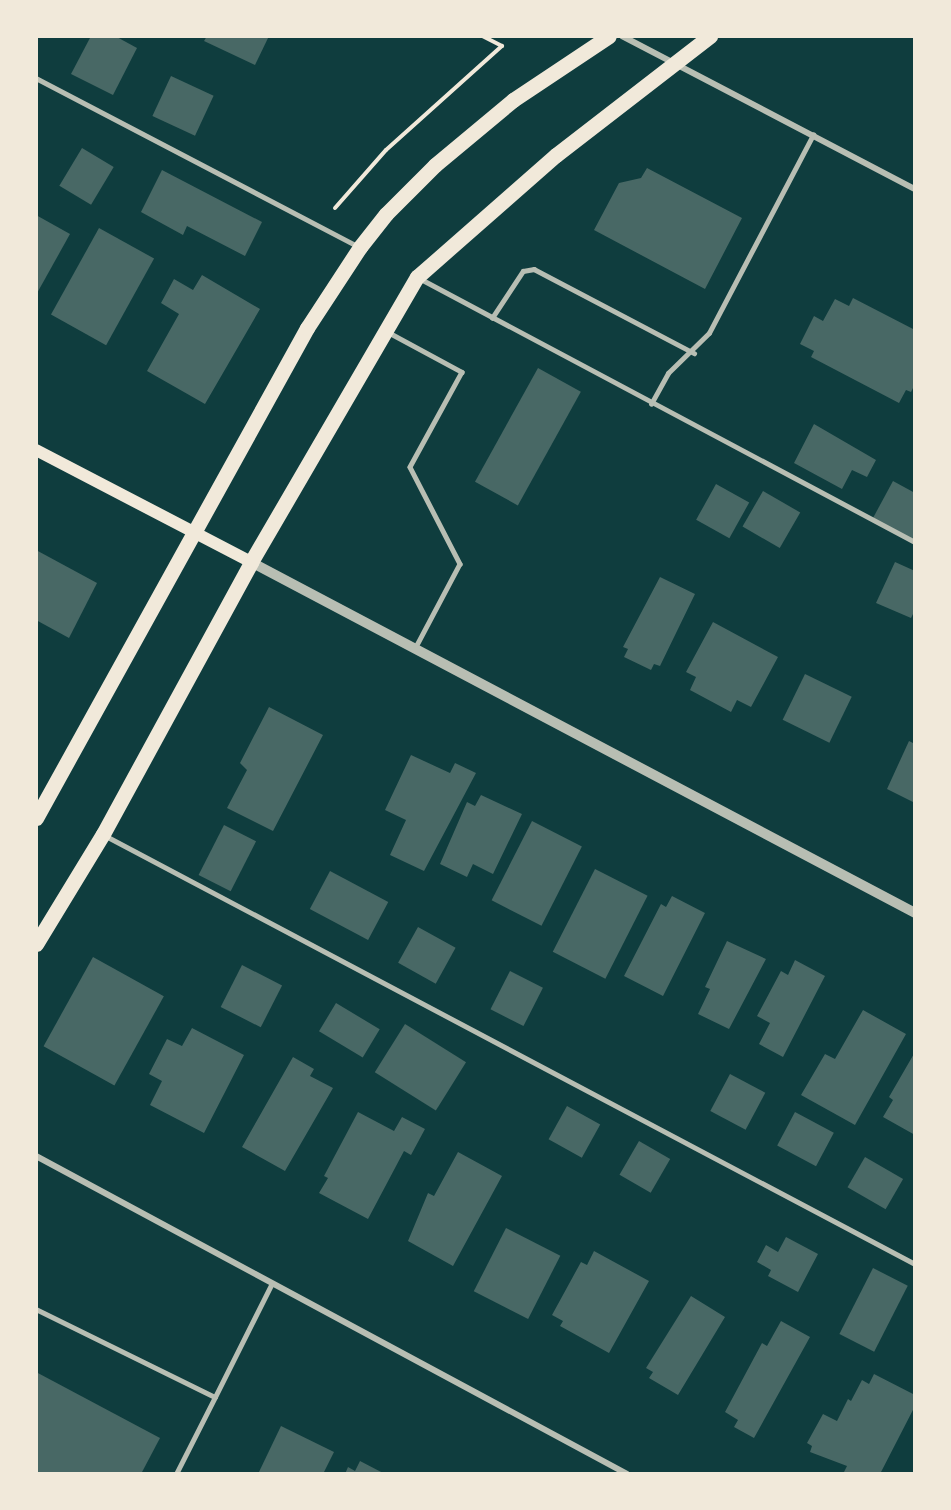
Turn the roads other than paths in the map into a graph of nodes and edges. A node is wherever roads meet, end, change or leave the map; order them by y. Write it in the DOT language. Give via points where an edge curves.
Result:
graph roads {
  1 [pos="609,36"];
  2 [pos="622,36"];
  3 [pos="710,36"];
  4 [pos="674,65"];
  5 [pos="36,78"];
  6 [pos="813,135"];
  7 [pos="915,189"];
  8 [pos="360,247"];
  9 [pos="417,277"];
  10 [pos="492,318"];
  11 [pos="387,331"];
  12 [pos="694,352"];
  13 [pos="651,404"];
  14 [pos="36,450"];
  15 [pos="193,532"];
  16 [pos="915,542"];
  17 [pos="251,562"];
  18 [pos="414,650"];
  19 [pos="40,802"];
  20 [pos="36,818"];
  21 [pos="103,834"];
  22 [pos="915,913"];
  23 [pos="36,944"];
  24 [pos="36,1156"];
  25 [pos="915,1264"];
  26 [pos="272,1283"];
  27 [pos="36,1309"];
  28 [pos="216,1397"];
  29 [pos="176,1474"];
  30 [pos="627,1474"];
  1 -- 8 [label="main road" via="513,100 435,165 386,214"];
  2 -- 4 [label="street"];
  3 -- 4 [label="main road"];
  4 -- 6 [label="street"];
  4 -- 9 [label="main road" via="556,155"];
  5 -- 8 [label="lane"];
  6 -- 7 [label="street"];
  6 -- 12 [label="lane" via="709,333"];
  8 -- 15 [label="main road" via="307,328"];
  9 -- 10 [label="lane"];
  9 -- 11 [label="main road"];
  10 -- 12 [label="lane" via="523,271 534,269"];
  10 -- 13 [label="lane"];
  11 -- 17 [label="main road"];
  11 -- 18 [label="lane" via="462,372 410,467 460,564"];
  12 -- 13 [label="lane" via="668,373"];
  13 -- 16 [label="lane"];
  14 -- 15 [label="main road"];
  15 -- 17 [label="main road"];
  15 -- 19 [label="main road"];
  17 -- 18 [label="street"];
  17 -- 21 [label="main road"];
  18 -- 22 [label="street"];
  19 -- 20 [label="main road"];
  21 -- 23 [label="main road"];
  21 -- 25 [label="lane"];
  24 -- 26 [label="street"];
  26 -- 28 [label="lane"];
  26 -- 30 [label="street"];
  27 -- 28 [label="lane"];
  28 -- 29 [label="lane"];
}
